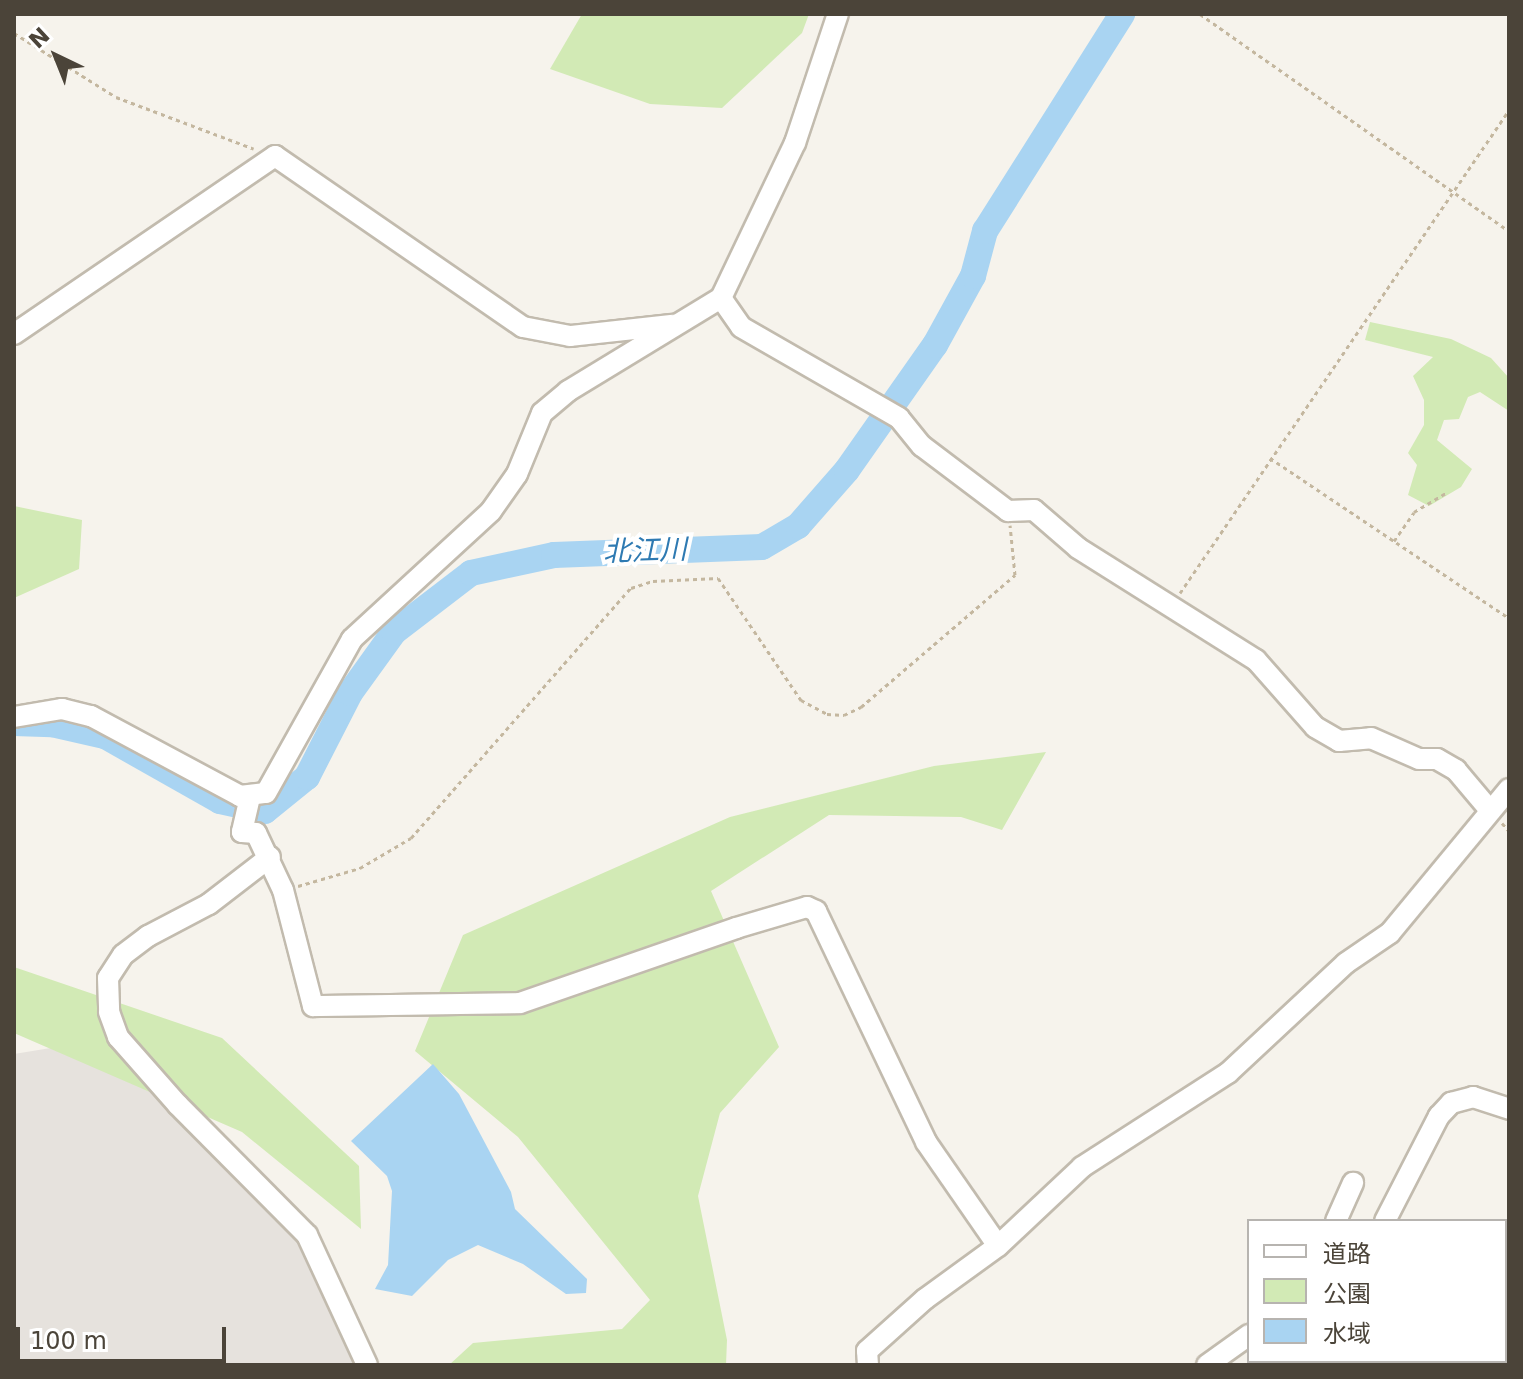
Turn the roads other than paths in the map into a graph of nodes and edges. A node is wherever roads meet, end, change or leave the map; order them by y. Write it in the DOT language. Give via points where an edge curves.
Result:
graph roads {
  1 [pos="838,14"];
  2 [pos="721,298"];
  3 [pos="676,325"];
  4 [pos="14,334"];
  5 [pos="14,717"];
  6 [pos="1509,789"];
  7 [pos="250,797"];
  8 [pos="1488,808"];
  9 [pos="270,857"];
  10 [pos="1509,1109"];
  11 [pos="1353,1183"];
  12 [pos="1337,1219"];
  13 [pos="1386,1219"];
  14 [pos="998,1246"];
  15 [pos="1247,1336"];
  16 [pos="367,1365"];
  17 [pos="868,1365"];
  18 [pos="1207,1365"];
  1 -- 2 [label="street" via="795,143"];
  2 -- 3 [label="street"];
  2 -- 8 [label="street" via="741,327 899,418 922,446 1008,511 1034,510 1078,548 1256,660 1315,727 1339,741 1371,738 1419,759 1437,759 1456,770"];
  3 -- 4 [label="street" via="570,336 523,327 275,156"];
  3 -- 7 [label="street" via="568,391 542,413 517,474 491,511 352,639 277,782 266,793"];
  5 -- 7 [label="street" via="62,709 91,716 221,787"];
  6 -- 8 [label="street"];
  7 -- 9 [label="street" via="242,832 256,833"];
  8 -- 14 [label="street" via="1390,933 1346,963 1228,1073 1105,1148"];
  9 -- 14 [label="street" via="313,1006 520,1003 736,928 807,907 816,911 926,1142"];
  9 -- 16 [label="street" via="209,904 123,955 108,978 109,1012 118,1037 178,1105 307,1235"];
  10 -- 13 [label="street" via="1473,1097 1451,1103 1439,1116"];
  11 -- 12 [label="street"];
  14 -- 17 [label="street" via="867,1351"];
  15 -- 18 [label="street"];
}
